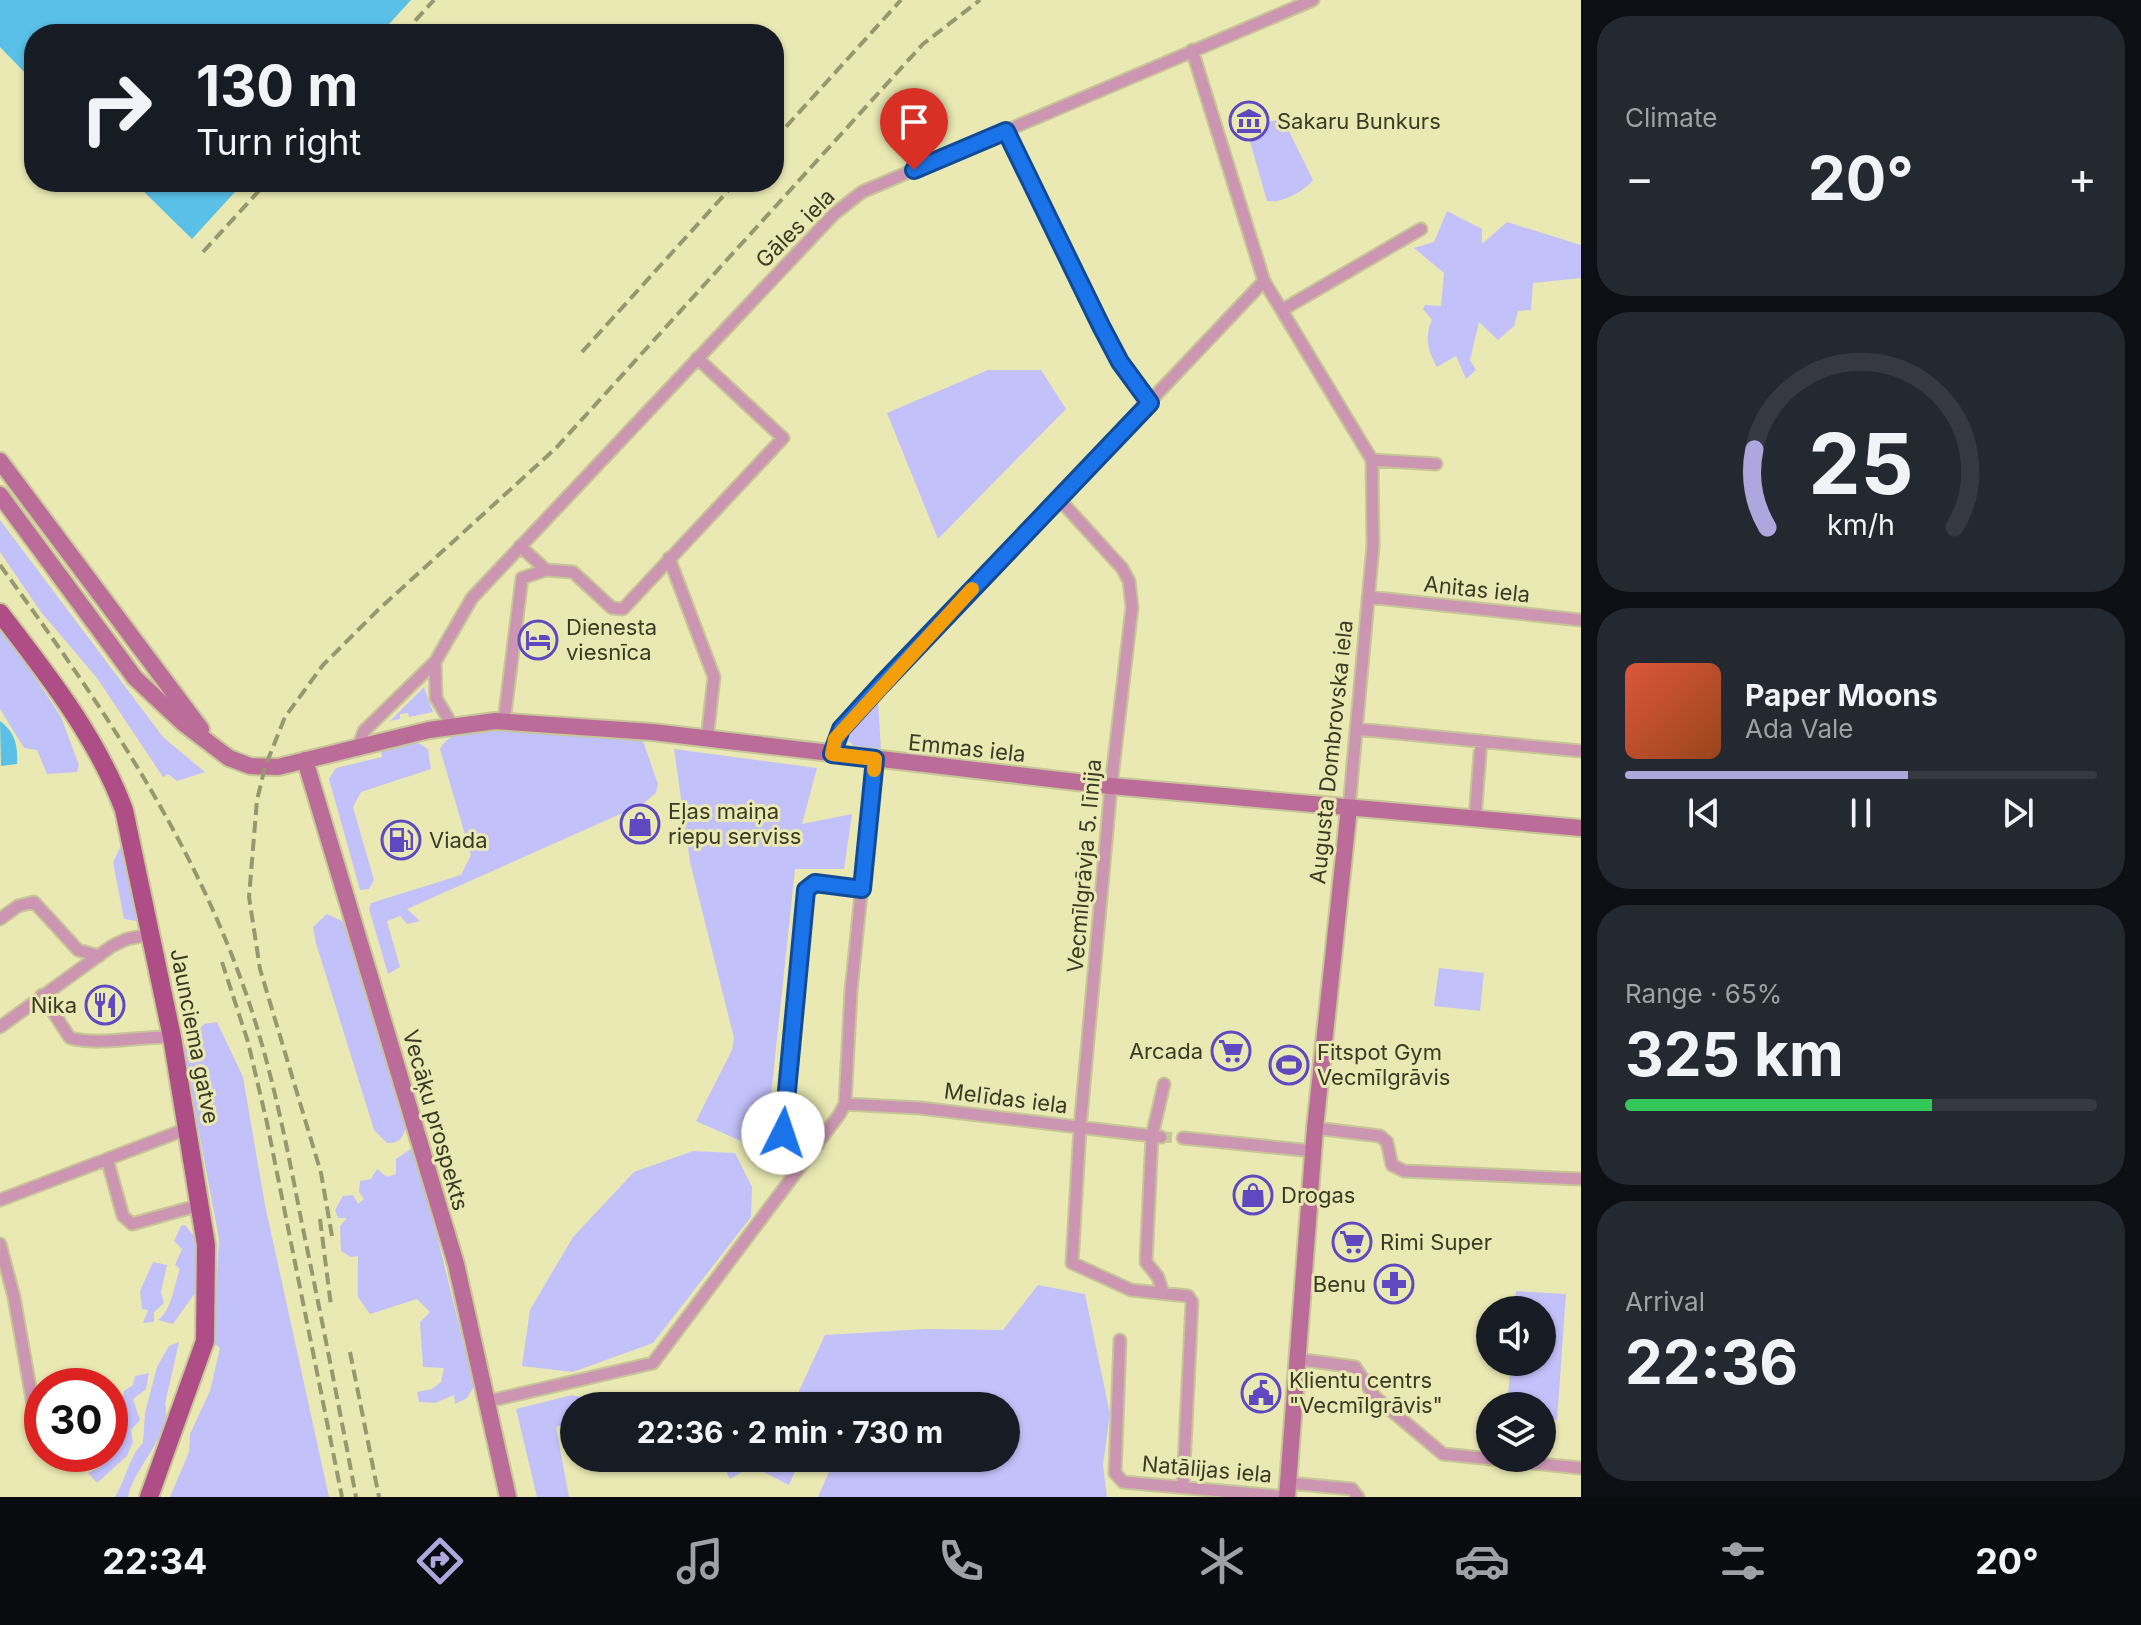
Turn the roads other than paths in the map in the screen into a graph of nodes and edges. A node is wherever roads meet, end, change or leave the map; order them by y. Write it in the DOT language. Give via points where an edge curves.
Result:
graph roads {
  1 [pos="1313,0"];
  2 [pos="1192,50"];
  3 [pos="1006,131"];
  4 [pos="1421,229"];
  5 [pos="1264,281"];
  6 [pos="1282,310"];
  7 [pos="697,358"];
  8 [pos="1150,403"];
  9 [pos="1372,460"];
  10 [pos="0,461"];
  11 [pos="1436,464"];
  12 [pos="0,495"];
  13 [pos="1059,499"];
  14 [pos="520,546"];
  15 [pos="669,558"];
  16 [pos="546,570"];
  17 [pos="1368,597"];
  18 [pos="0,613"];
  19 [pos="1581,620"];
  20 [pos="435,662"];
  21 [pos="504,721"];
  22 [pos="452,725"];
  23 [pos="1356,729"];
  24 [pos="707,739"];
  25 [pos="1481,741"];
  26 [pos="212,743"];
  27 [pos="359,745"];
  28 [pos="1581,751"];
  29 [pos="832,754"];
  30 [pos="875,759"];
  31 [pos="305,760"];
  32 [pos="1111,786"];
  33 [pos="1349,808"];
  34 [pos="1475,818"];
  35 [pos="1581,828"];
  36 [pos="862,889"];
  37 [pos="0,919"];
  38 [pos="152,934"];
  39 [pos="99,956"];
  40 [pos="42,995"];
  41 [pos="0,1027"];
  42 [pos="172,1037"];
  43 [pos="1164,1084"];
  44 [pos="845,1104"];
  45 [pos="189,1128"];
  46 [pos="1080,1128"];
  47 [pos="1315,1128"];
  48 [pos="1157,1136"];
  49 [pos="1183,1138"];
  50 [pos="818,1144"];
  51 [pos="1313,1151"];
  52 [pos="107,1159"];
  53 [pos="1581,1179"];
  54 [pos="0,1200"];
  55 [pos="200,1205"];
  56 [pos="0,1244"];
  57 [pos="1163,1293"];
  58 [pos="1120,1340"];
  59 [pos="1297,1359"];
  60 [pos="27,1368"];
  61 [pos="489,1401"];
  62 [pos="1581,1468"];
  63 [pos="1183,1487"];
  64 [pos="1151,1491"];
  65 [pos="1287,1492"];
  66 [pos="149,1497"];
  67 [pos="508,1497"];
  68 [pos="1358,1497"];
  1 -- 2 [label="street, Gāles iela"];
  2 -- 3 [label="street, Gāles iela"];
  2 -- 5 [label="street"];
  3 -- 7 [label="street, Gāles iela" via="862,192 834,214"];
  3 -- 8 [label="street" via="1120,362"];
  4 -- 6 [label="street"];
  5 -- 6 [label="street"];
  5 -- 8 [label="street"];
  6 -- 9 [label="street"];
  7 -- 14 [label="street, Gāles iela"];
  7 -- 15 [label="street" via="783,438"];
  8 -- 13 [label="street"];
  9 -- 11 [label="street"];
  9 -- 17 [label="street, Augusta Dombrovska iela"];
  10 -- 26 [label="main road"];
  12 -- 26 [label="main road, Emmas iela" via="135,678"];
  13 -- 29 [label="street" via="851,718 835,739"];
  13 -- 32 [label="street, Vecmīlgrāvja 5. līnija" via="1105,545 1129,581 1132,607"];
  14 -- 16 [label="street"];
  14 -- 20 [label="street, Gāles iela" via="472,598"];
  15 -- 16 [label="street" via="623,609 612,608 573,572"];
  15 -- 24 [label="street" via="714,677"];
  16 -- 21 [label="street" via="522,578"];
  17 -- 19 [label="street, Anitas iela"];
  17 -- 23 [label="street, Augusta Dombrovska iela"];
  18 -- 38 [label="main road, Jaunciema gatve" via="105,766 129,826"];
  20 -- 22 [label="street" via="436,698"];
  20 -- 27 [label="street, Gāles iela" via="364,731"];
  21 -- 22 [label="main road, Emmas iela"];
  21 -- 24 [label="main road, Emmas iela"];
  22 -- 27 [label="main road, Emmas iela"];
  23 -- 25 [label="street"];
  23 -- 33 [label="street, Augusta Dombrovska iela"];
  24 -- 29 [label="main road, Emmas iela"];
  25 -- 28 [label="street"];
  25 -- 34 [label="street"];
  26 -- 31 [label="main road, Emmas iela" via="229,758 250,766 278,767"];
  27 -- 31 [label="main road, Emmas iela"];
  29 -- 30 [label="main road, Emmas iela"];
  30 -- 32 [label="main road, Emmas iela"];
  30 -- 36 [label="street"];
  31 -- 61 [label="main road, Vecāķu prospekts" via="456,1264"];
  32 -- 33 [label="main road, Emmas iela"];
  32 -- 46 [label="street, Vecmīlgrāvja 5. līnija"];
  33 -- 34 [label="main road, Emmas iela"];
  33 -- 47 [label="main road, Augusta Dombrovska iela"];
  34 -- 35 [label="main road, Emmas iela"];
  36 -- 44 [label="street"];
  36 -- 50 [label="street" via="815,883 804,897 783,1133 788,1139"];
  37 -- 39 [label="street" via="34,902 78,950"];
  38 -- 39 [label="street" via="127,939"];
  38 -- 42 [label="main road, Jaunciema gatve"];
  39 -- 40 [label="street"];
  40 -- 41 [label="street"];
  40 -- 42 [label="street" via="70,1038 91,1043 131,1036"];
  42 -- 45 [label="main road, Jaunciema gatve"];
  43 -- 48 [label="street"];
  44 -- 46 [label="street, Melīdas iela"];
  44 -- 50 [label="street"];
  45 -- 52 [label="street"];
  45 -- 55 [label="main road, Jaunciema gatve"];
  46 -- 48 [label="street, Melīdas iela"];
  46 -- 57 [label="street, Vecmīlgrāvja 5. līnija" via="1072,1263 1131,1290"];
  47 -- 51 [label="main road, Augusta Dombrovska iela"];
  47 -- 53 [label="street" via="1380,1136 1387,1142 1392,1165 1404,1171"];
  48 -- 57 [label="street" via="1146,1262"];
  49 -- 51 [label="street"];
  50 -- 61 [label="street" via="653,1363"];
  51 -- 59 [label="main road, Augusta Dombrovska iela"];
  52 -- 54 [label="street"];
  52 -- 55 [label="street" via="123,1216 132,1224"];
  55 -- 66 [label="main road, Jaunciema gatve" via="206,1245 205,1341"];
  56 -- 60 [label="street"];
  57 -- 63 [label="street" via="1188,1296 1192,1302"];
  58 -- 64 [label="street, Natālijas iela" via="1115,1473 1123,1482"];
  59 -- 62 [label="street" via="1355,1367 1375,1397 1443,1454"];
  59 -- 65 [label="main road, Augusta Dombrovska iela"];
  61 -- 67 [label="main road, Vecāķu prospekts"];
  63 -- 64 [label="street, Natālijas iela"];
  63 -- 65 [label="street, Natālijas iela"];
  65 -- 68 [label="street, Natālijas iela" via="1352,1489"];
}
